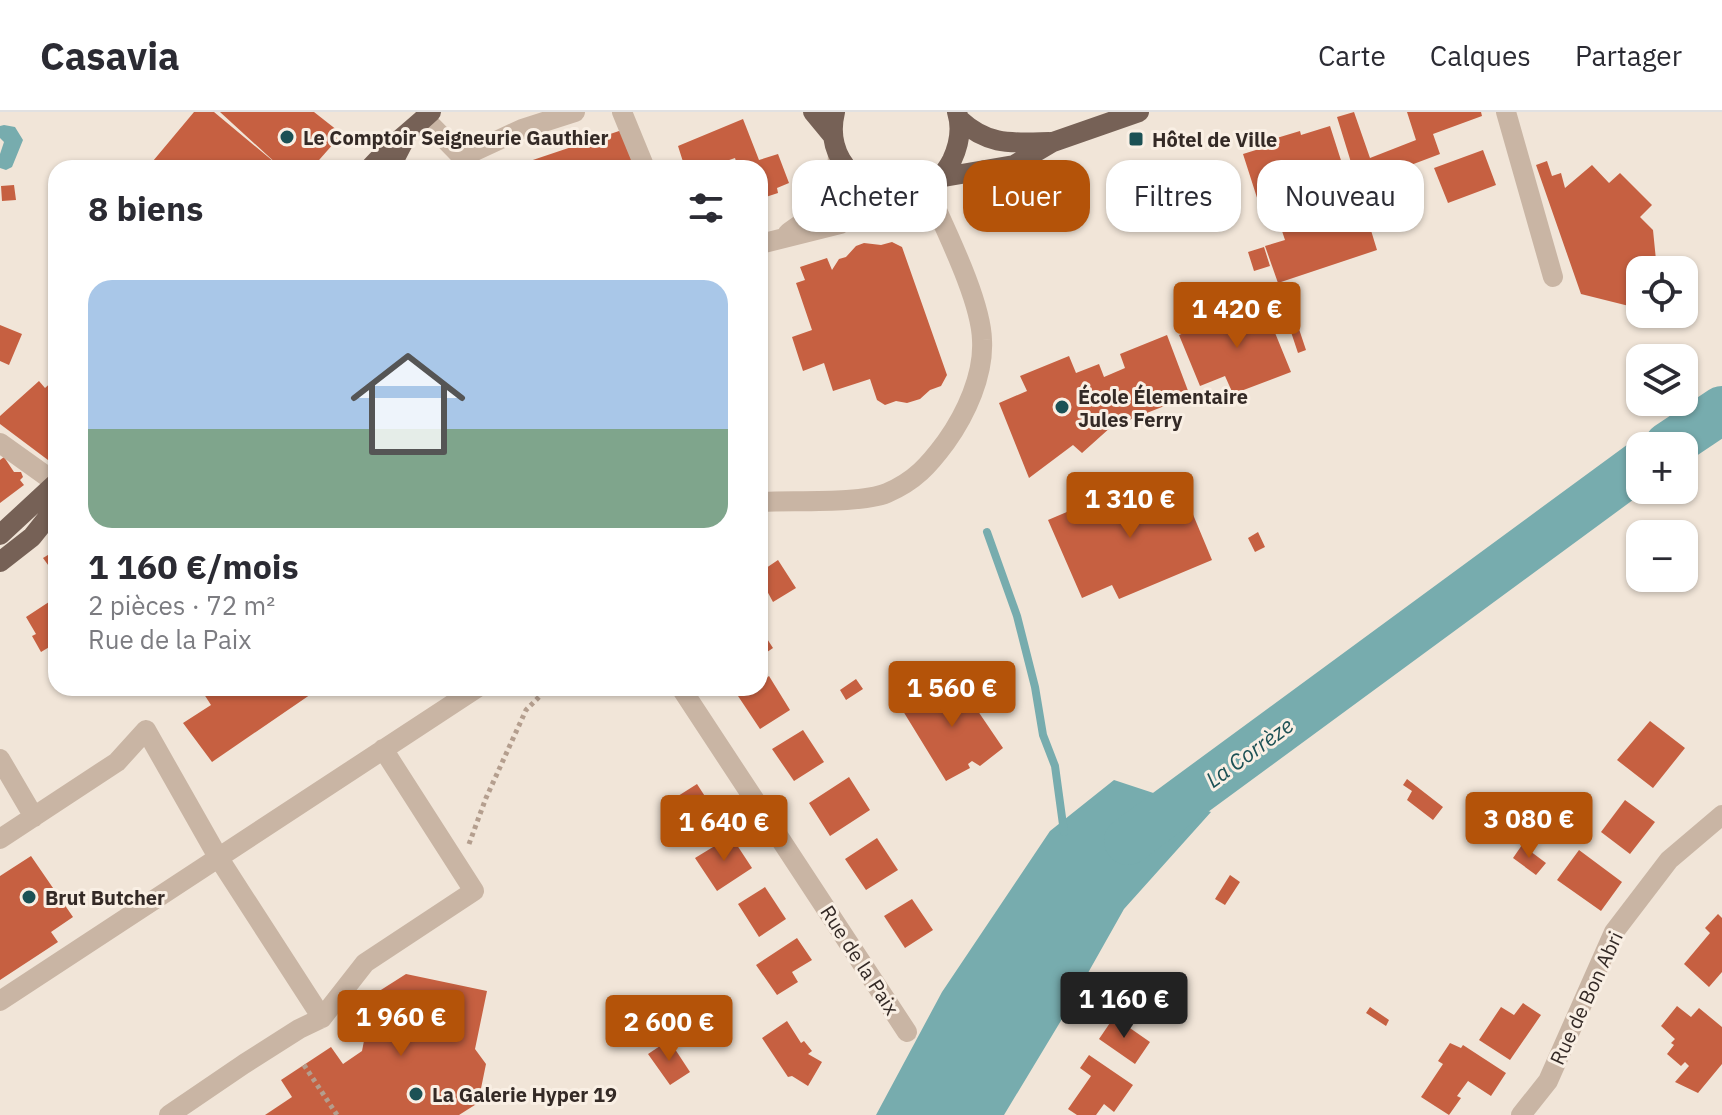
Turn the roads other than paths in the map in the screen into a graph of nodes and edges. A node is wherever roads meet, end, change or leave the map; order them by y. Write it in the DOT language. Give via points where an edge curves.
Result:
graph roads {
  1 [pos="575,112"];
  2 [pos="622,112"];
  3 [pos="813,112"];
  4 [pos="835,112"];
  5 [pos="1139,112"];
  6 [pos="1506,112"];
  7 [pos="428,115"];
  8 [pos="958,115"];
  9 [pos="1109,117"];
  10 [pos="832,135"];
  11 [pos="406,137"];
  12 [pos="1053,142"];
  13 [pos="838,155"];
  14 [pos="377,160"];
  15 [pos="394,160"];
  16 [pos="404,160"];
  17 [pos="463,160"];
  18 [pos="470,160"];
  19 [pos="642,160"];
  20 [pos="841,160"];
  21 [pos="947,167"];
  22 [pos="947,179"];
  23 [pos="947,227"];
  24 [pos="812,232"];
  25 [pos="782,237"];
  26 [pos="768,241"];
  27 [pos="1553,277"];
  28 [pos="0,443"];
  29 [pos="48,477"];
  30 [pos="48,490"];
  31 [pos="768,502"];
  32 [pos="48,517"];
  33 [pos="0,535"];
  34 [pos="0,562"];
  35 [pos="465,696"];
  36 [pos="686,696"];
  37 [pos="383,749"];
  38 [pos="0,759"];
  39 [pos="1722,815"];
  40 [pos="34,817"];
  41 [pos="1,835"];
  42 [pos="218,857"];
  43 [pos="0,1001"];
  44 [pos="322,1018"];
  45 [pos="907,1032"];
  46 [pos="169,1115"];
  47 [pos="1521,1115"];
  1 -- 18 [label="street" via="522,129"];
  2 -- 19 [label="street"];
  3 -- 10 [label="main road"];
  4 -- 10 [label="main road"];
  5 -- 9 [label="main road"];
  6 -- 27 [label="street"];
  7 -- 11 [label="main road"];
  7 -- 17 [label="street"];
  8 -- 12 [label="main road" via="976,135 1011,143"];
  8 -- 21 [label="main road" via="956,151"];
  9 -- 12 [label="main road"];
  10 -- 13 [label="main road"];
  11 -- 14 [label="main road"];
  11 -- 15 [label="main road"];
  11 -- 16 [label="street"];
  12 -- 22 [label="main road" via="1014,165"];
  13 -- 20 [label="main road"];
  13 -- 25 [label="street" via="833,194"];
  23 -- 31 [label="street" via="982,339 980,368 961,421 923,472 886,494"];
  24 -- 25 [label="street"];
  25 -- 26 [label="street"];
  28 -- 29 [label="street"];
  30 -- 33 [label="main road"];
  32 -- 34 [label="main road"];
  35 -- 37 [label="street"];
  36 -- 45 [label="street, Rue de la Paix"];
  37 -- 42 [label="street"];
  37 -- 44 [label="street" via="474,891 365,963"];
  38 -- 40 [label="street"];
  39 -- 47 [label="street, Rue de Bon Abri" via="1669,860 1614,932 1548,1081"];
  40 -- 41 [label="street"];
  40 -- 42 [label="street" via="117,762 146,730"];
  42 -- 43 [label="street"];
  42 -- 44 [label="street"];
  44 -- 46 [label="street"];
}
